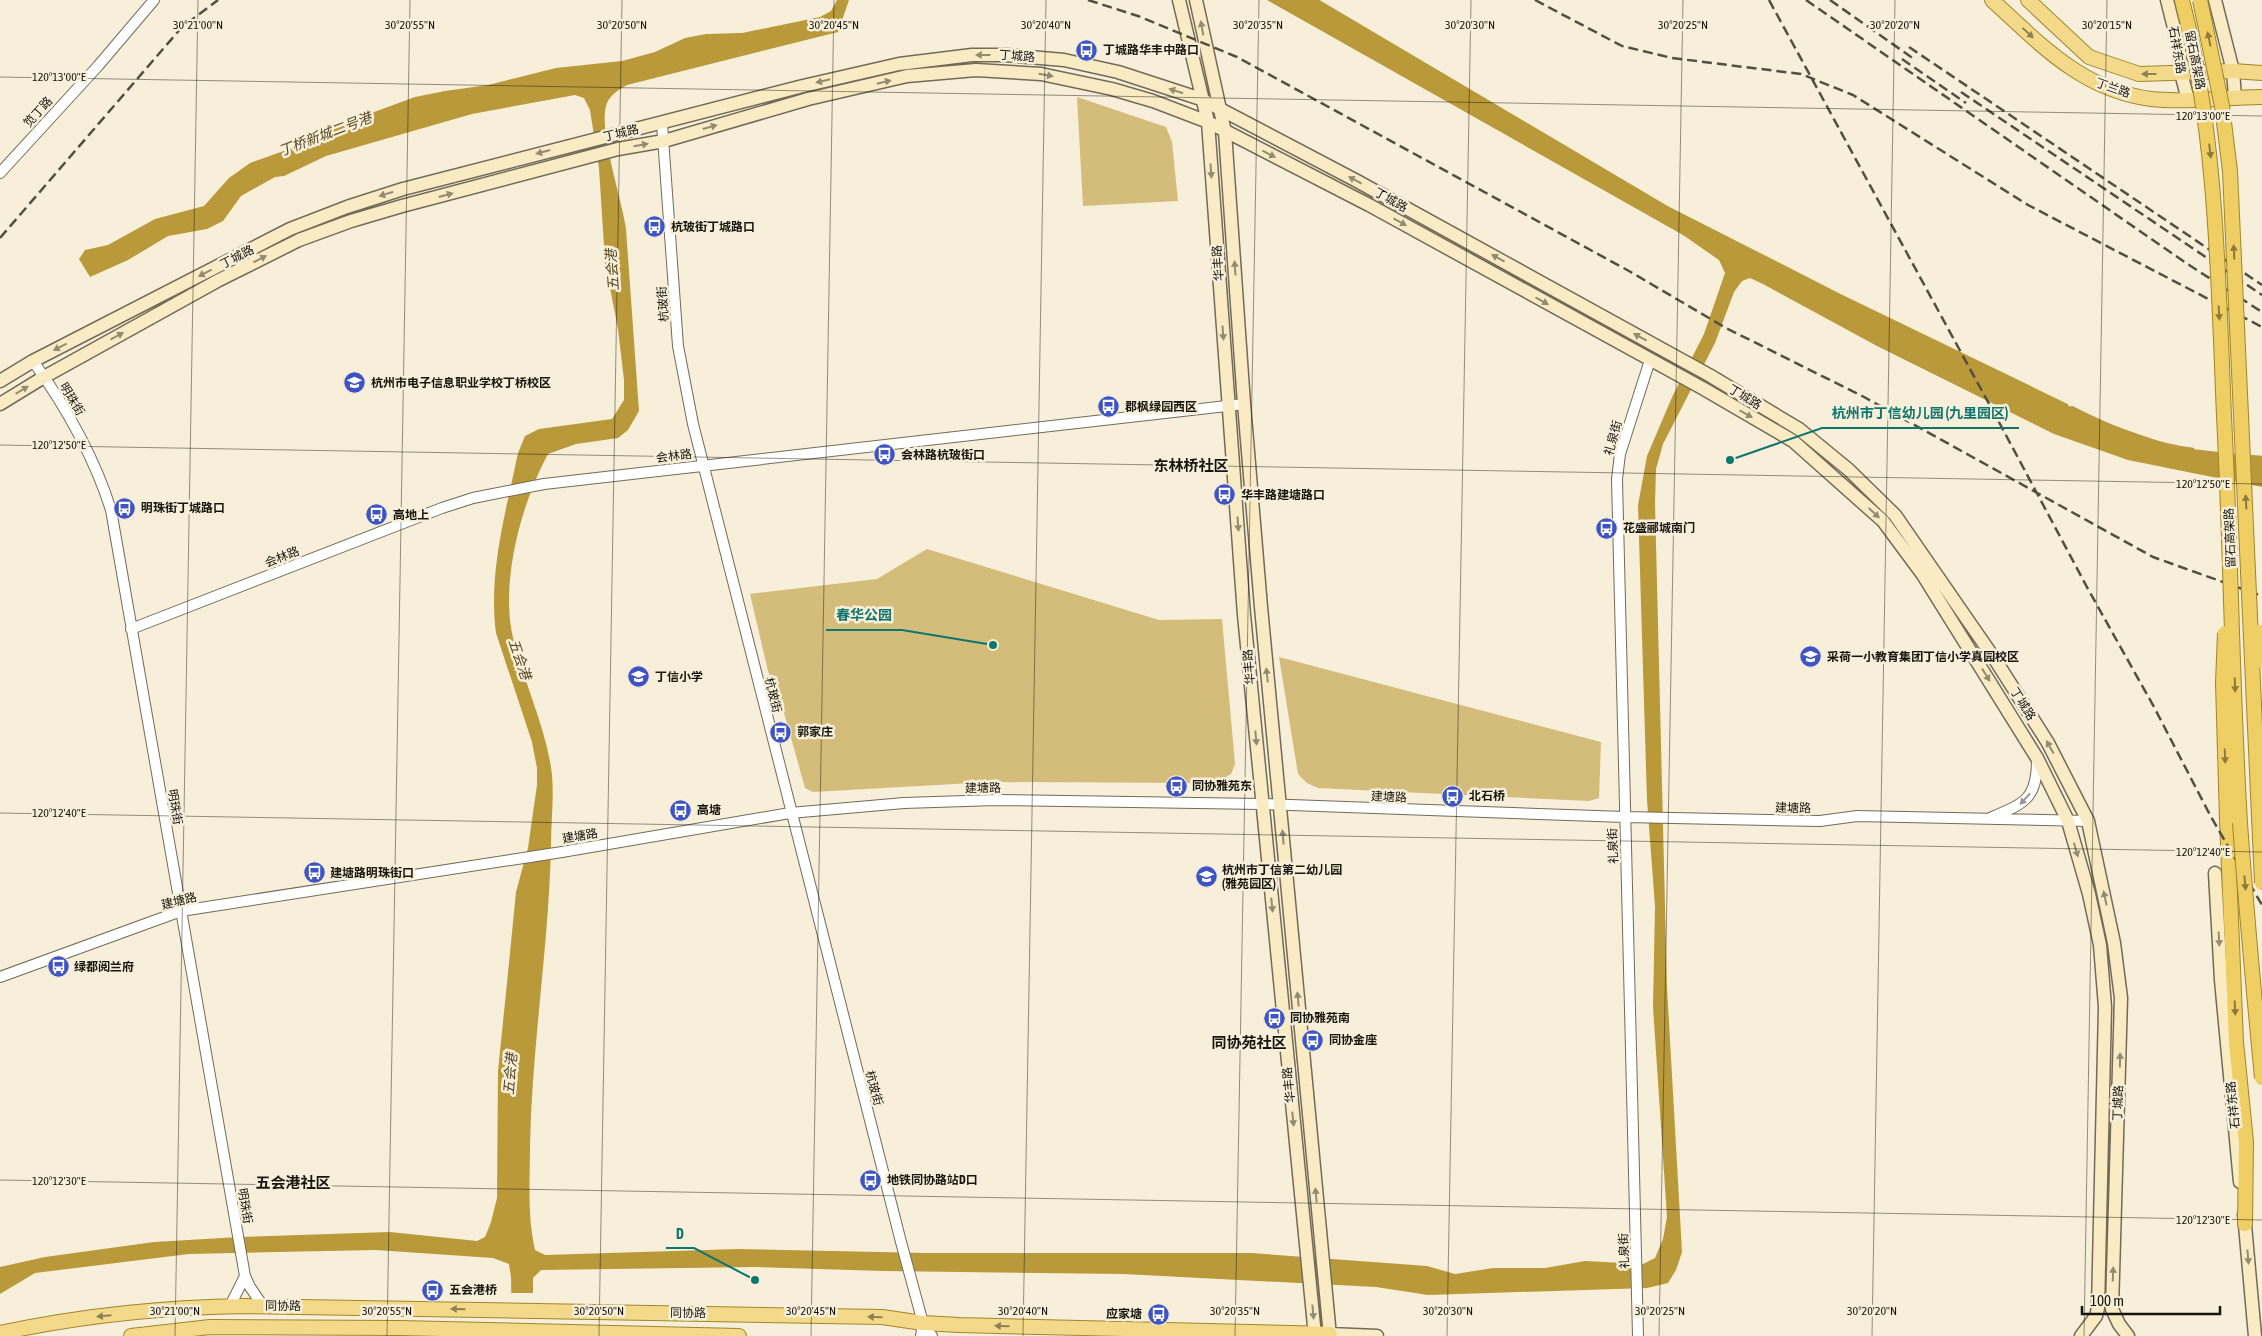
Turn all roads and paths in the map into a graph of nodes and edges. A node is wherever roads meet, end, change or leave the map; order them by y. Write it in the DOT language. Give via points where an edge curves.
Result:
graph roads {
  1 [pos="154,0"];
  2 [pos="1179,0"];
  3 [pos="1196,0"];
  4 [pos="1992,0"];
  5 [pos="2028,0"];
  6 [pos="2167,0"];
  7 [pos="2182,0"];
  8 [pos="2200,0"];
  9 [pos="2215,0"];
  10 [pos="2233,71"];
  11 [pos="2262,73"];
  12 [pos="2181,74"];
  13 [pos="2235,97"];
  14 [pos="2262,97"];
  15 [pos="1201,99"];
  16 [pos="2188,100"];
  17 [pos="1220,110"];
  18 [pos="1208,122"];
  19 [pos="662,124"];
  20 [pos="1225,132"];
  21 [pos="664,141"];
  22 [pos="0,173"];
  23 [pos="1650,360"];
  24 [pos="33,361"];
  25 [pos="44,377"];
  26 [pos="0,381"];
  27 [pos="0,404"];
  28 [pos="1244,404"];
  29 [pos="1229,406"];
  30 [pos="702,465"];
  31 [pos="2248,532"];
  32 [pos="2230,533"];
  33 [pos="131,629"];
  34 [pos="2262,661"];
  35 [pos="2037,758"];
  36 [pos="1262,804"];
  37 [pos="1280,805"];
  38 [pos="790,813"];
  39 [pos="1625,817"];
  40 [pos="1986,820"];
  41 [pos="2068,821"];
  42 [pos="2088,821"];
  43 [pos="2215,873"];
  44 [pos="2262,883"];
  45 [pos="181,911"];
  46 [pos="0,977"];
  47 [pos="2262,1078"];
  48 [pos="2244,1224"];
  49 [pos="244,1276"];
  50 [pos="230,1306"];
  51 [pos="263,1306"];
  52 [pos="922,1330"];
  53 [pos="6,1332"];
  54 [pos="241,1332"];
  55 [pos="263,1332"];
  56 [pos="1315,1335"];
  57 [pos="1330,1335"];
  58 [pos="131,1336"];
  59 [pos="739,1336"];
  60 [pos="932,1336"];
  61 [pos="1377,1336"];
  62 [pos="1638,1336"];
  63 [pos="2081,1336"];
  64 [pos="2128,1336"];
  65 [pos="2255,1336"];
  1 -- 22 [label="street, 笕丁路"];
  2 -- 15 [label="main road, 华丰路"];
  17 -- 3 [label="main road, 华丰路, one-way"];
  4 -- 16 [label="main road, 丁兰路, one-way" via="2036,41 2082,77 2121,93 2152,99"];
  12 -- 5 [label="main road, 丁兰路, one-way" via="2139,74 2090,57"];
  6 -- 12 [label="main road, 石祥东路" via="2179,48"];
  7 -- 32 [label="highway, 留石高架路, one-way, bridge" via="2193,40 2213,174"];
  31 -- 8 [label="highway, 留石高架路, one-way, bridge" via="2230,171 2222,106"];
  9 -- 10 [label="main road"];
  10 -- 11 [label="main road, 丁兰路"];
  10 -- 12 [label="main road, 丁兰路"];
  10 -- 13 [label="main road"];
  12 -- 16 [label="main road, 石祥东路"];
  13 -- 14 [label="main road, 丁兰路"];
  13 -- 16 [label="main road, 丁兰路"];
  15 -- 17 [label="main road, 丁城路"];
  15 -- 18 [label="main road, 华丰路"];
  15 -- 19 [label="main road, 丁城路, one-way" via="1118,72 1064,60 972,55 899,64"];
  17 -- 20 [label="main road, 华丰路"];
  42 -- 17 [label="main road, 丁城路, one-way" via="2043,735 1895,514 1799,429 1709,375 1358,181"];
  18 -- 20 [label="main road, 丁城路"];
  21 -- 18 [label="main road, 丁城路, one-way" via="808,99 880,82 907,76 976,70 1041,74 1112,89"];
  18 -- 29 [label="main road, 华丰路, one-way"];
  19 -- 21 [label="street, 杭玻街"];
  19 -- 24 [label="main road, 丁城路, one-way" via="403,189 348,207 290,229"];
  20 -- 23 [label="main road, 丁城路, one-way" via="1369,205"];
  28 -- 20 [label="main road, 华丰路, one-way"];
  25 -- 21 [label="main road, 丁城路, one-way" via="219,280 299,240 359,218 618,149"];
  21 -- 30 [label="street, 杭玻街" via="678,346"];
  23 -- 35 [label="main road, 丁城路, one-way" via="1793,441 1883,521 1923,574"];
  23 -- 39 [label="street, 礼泉街" via="1620,454 1617,479"];
  24 -- 25 [label="street, 明珠街"];
  24 -- 26 [label="main road, 丁城路"];
  27 -- 25 [label="main road, 丁城路, one-way"];
  25 -- 33 [label="street, 明珠街" via="101,476 112,510"];
  28 -- 29 [label="street, 会林路"];
  37 -- 28 [label="main road, 华丰路, one-way"];
  29 -- 30 [label="street, 会林路"];
  29 -- 36 [label="main road, 华丰路, one-way"];
  30 -- 33 [label="street, 会林路" via="544,484 473,498"];
  30 -- 38 [label="street, 杭玻街"];
  31 -- 34 [label="highway, bridge"];
  31 -- 44 [label="highway, 留石高架路, bridge"];
  32 -- 47 [label="highway, 留石高架路, one-way, bridge" via="2240,823"];
  32 -- 48 [label="highway, one-way, bridge" via="2224,702 2236,1042 2246,1142"];
  33 -- 45 [label="street, 明珠街"];
  35 -- 40 [label="street, 建塘路, one-way" via="2036,783 2024,802"];
  35 -- 41 [label="main road, 丁城路"];
  36 -- 37 [label="street, 建塘路"];
  36 -- 38 [label="street, 建塘路" via="988,801 904,803"];
  36 -- 56 [label="main road, 华丰路, one-way"];
  37 -- 39 [label="street, 建塘路"];
  57 -- 37 [label="main road, 华丰路, one-way"];
  38 -- 45 [label="street, 建塘路"];
  38 -- 52 [label="street, 杭玻街"];
  39 -- 40 [label="street, 建塘路" via="1820,821 1857,816"];
  39 -- 62 [label="street, 礼泉街"];
  40 -- 41 [label="street, 建塘路"];
  41 -- 42 [label="street, 建塘路"];
  41 -- 63 [label="main road, 丁城路, one-way" via="2100,945 2105,1007 2098,1308"];
  64 -- 42 [label="main road, 丁城路, one-way" via="2112,1309 2121,998 2114,943"];
  43 -- 48 [label="main road, 石祥东路, one-way" via="2221,980"];
  45 -- 46 [label="street, 建塘路"];
  45 -- 49 [label="street, 明珠街"];
  48 -- 65 [label="main road, 石祥东路, one-way"];
  49 -- 50 [label="street"];
  49 -- 51 [label="street, 明珠街"];
  50 -- 51 [label="main road, 同协路"];
  50 -- 53 [label="main road, 同协路, one-way" via="74,1319"];
  52 -- 51 [label="main road, 同协路, one-way" via="882,1317"];
  56 -- 52 [label="main road, 同协路, one-way"];
  52 -- 60 [label="street, 杭玻街"];
  54 -- 55 [label="main road, 同协路"];
  54 -- 58 [label="main road, 同协路" via="210,1327"];
  55 -- 59 [label="main road, 同协路" via="541,1331"];
  56 -- 57 [label="main road, 同协路"];
  57 -- 61 [label="main road, 同协路"];
}
